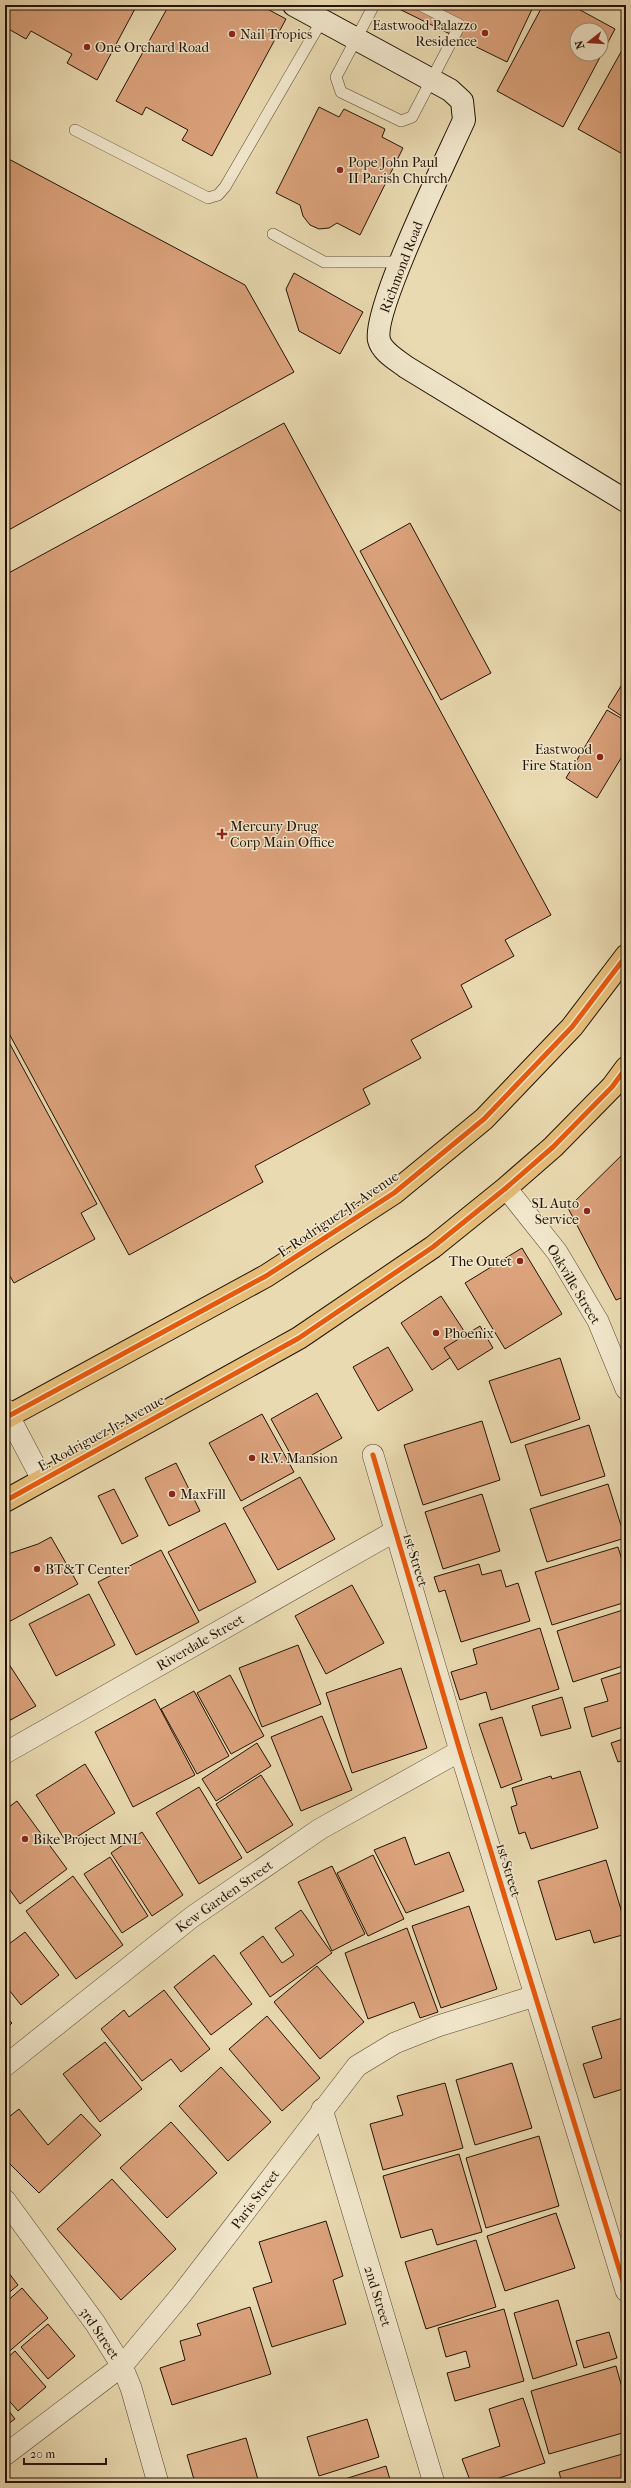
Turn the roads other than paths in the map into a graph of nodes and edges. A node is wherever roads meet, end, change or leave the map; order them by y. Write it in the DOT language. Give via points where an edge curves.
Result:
graph roads {
  1 [pos="294,5"];
  2 [pos="374,5"];
  3 [pos="420,5"];
  4 [pos="322,20"];
  5 [pos="356,39"];
  6 [pos="431,80"];
  7 [pos="75,130"];
  8 [pos="273,234"];
  9 [pos="401,262"];
  10 [pos="626,501"];
  11 [pos="626,956"];
  12 [pos="626,1068"];
  13 [pos="506,1188"];
  14 [pos="626,1389"];
  15 [pos="6,1415"];
  16 [pos="373,1455"];
  17 [pos="42,1480"];
  18 [pos="5,1501"];
  19 [pos="395,1532"];
  20 [pos="460,1751"];
  21 [pos="5,1753"];
  22 [pos="536,1996"];
  23 [pos="5,2066"];
  24 [pos="322,2109"];
  25 [pos="5,2200"];
  26 [pos="626,2291"];
  27 [pos="122,2366"];
  28 [pos="5,2454"];
  29 [pos="158,2483"];
  30 [pos="434,2483"];
  1 -- 4 [label="street, Richmond Road"];
  2 -- 5 [label="lane"];
  3 -- 6 [label="lane" via="460,25"];
  4 -- 5 [label="street, Richmond Road"];
  4 -- 7 [label="lane" via="218,195 208,198 189,190"];
  5 -- 6 [label="street, Richmond Road"];
  5 -- 6 [label="lane" via="336,77 341,92 401,121 412,117"];
  6 -- 9 [label="street, Richmond Road" via="450,90 462,101 464,120"];
  8 -- 9 [label="lane" via="324,262"];
  9 -- 10 [label="street, Richmond Road" via="380,327 379,339 384,350 406,367"];
  11 -- 15 [label="main road, E. Rodriguez Jr. Avenue" via="572,1027 484,1119 394,1193 266,1276"];
  12 -- 13 [label="main road, E. Rodriguez Jr. Avenue" via="612,1087 553,1147"];
  13 -- 14 [label="street, Oakville Street" via="557,1252 596,1319"];
  13 -- 17 [label="main road, E. Rodriguez Jr. Avenue" via="433,1247 299,1338"];
  15 -- 17 [label="street"];
  16 -- 19 [label="street, 1st Street"];
  17 -- 18 [label="main road, E. Rodriguez Jr. Avenue"];
  19 -- 20 [label="street, 1st Street"];
  19 -- 21 [label="street, Riverdale Street"];
  20 -- 22 [label="street, 1st Street"];
  20 -- 23 [label="street, Kew Garden Street" via="320,1829 192,1917"];
  22 -- 24 [label="street, Paris Street" via="438,2026 395,2043 357,2066"];
  22 -- 26 [label="street, 1st Street"];
  24 -- 27 [label="street, Paris Street" via="181,2296"];
  24 -- 30 [label="street, 2nd Street"];
  25 -- 27 [label="street, 3rd Street" via="95,2323"];
  27 -- 28 [label="street, Paris Street"];
  27 -- 29 [label="street, 3rd Street" via="131,2388"];
}
